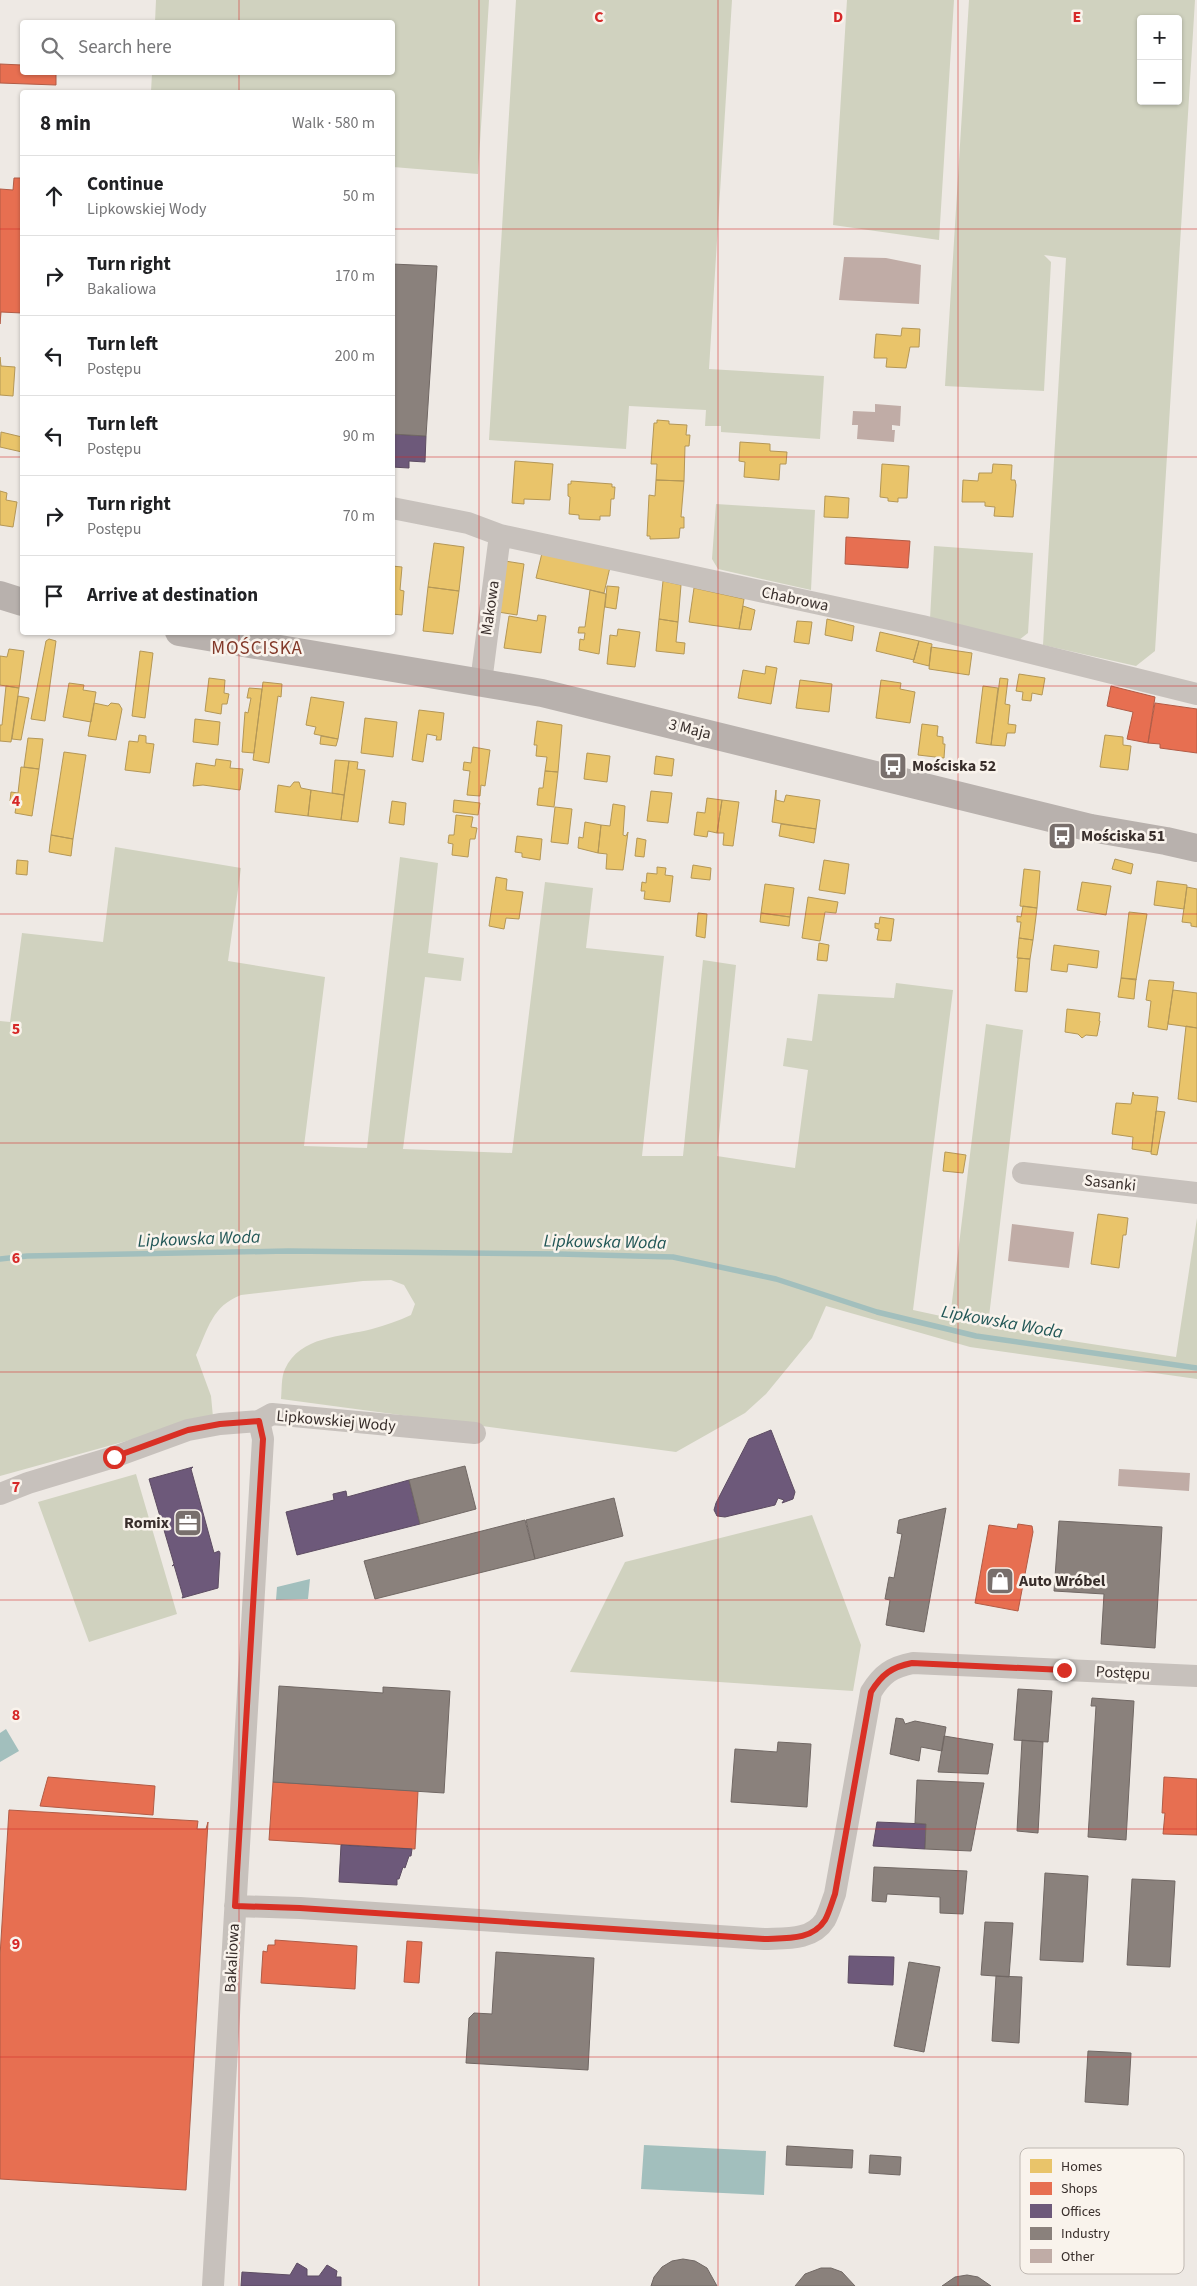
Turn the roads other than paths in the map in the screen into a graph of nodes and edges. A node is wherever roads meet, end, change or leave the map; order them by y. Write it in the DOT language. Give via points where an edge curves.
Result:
graph roads {
  1 [pos="395,509"];
  2 [pos="500,535"];
  3 [pos="0,595"];
  4 [pos="20,601"];
  5 [pos="197,635"];
  6 [pos="481,682"];
  7 [pos="1197,694"];
  8 [pos="1197,848"];
  9 [pos="1023,1173"];
  10 [pos="1197,1193"];
  11 [pos="259,1421"];
  12 [pos="475,1433"];
  13 [pos="0,1494"];
  14 [pos="1197,1676"];
  15 [pos="235,1906"];
  16 [pos="212,2286"];
  1 -- 2 [label="street, Chabrowa" via="468,523"];
  2 -- 6 [label="street, Makowa"];
  2 -- 7 [label="street, Chabrowa" via="922,626"];
  3 -- 4 [label="main road"];
  5 -- 6 [label="main road, 3 Maja"];
  6 -- 8 [label="main road, 3 Maja" via="542,693 1091,828"];
  9 -- 10 [label="street, Sasanki"];
  11 -- 12 [label="street, Lipkowskiej Wody" via="272,1414"];
  11 -- 13 [label="street, Lipkowskiej Wody" via="188,1430"];
  11 -- 15 [label="street, Bakaliowa" via="263,1439"];
  14 -- 15 [label="street, Postępu" via="912,1663 886,1672 871,1692 835,1894 825,1920 811,1934 764,1939"];
  15 -- 16 [label="street, Bakaliowa"];
}
